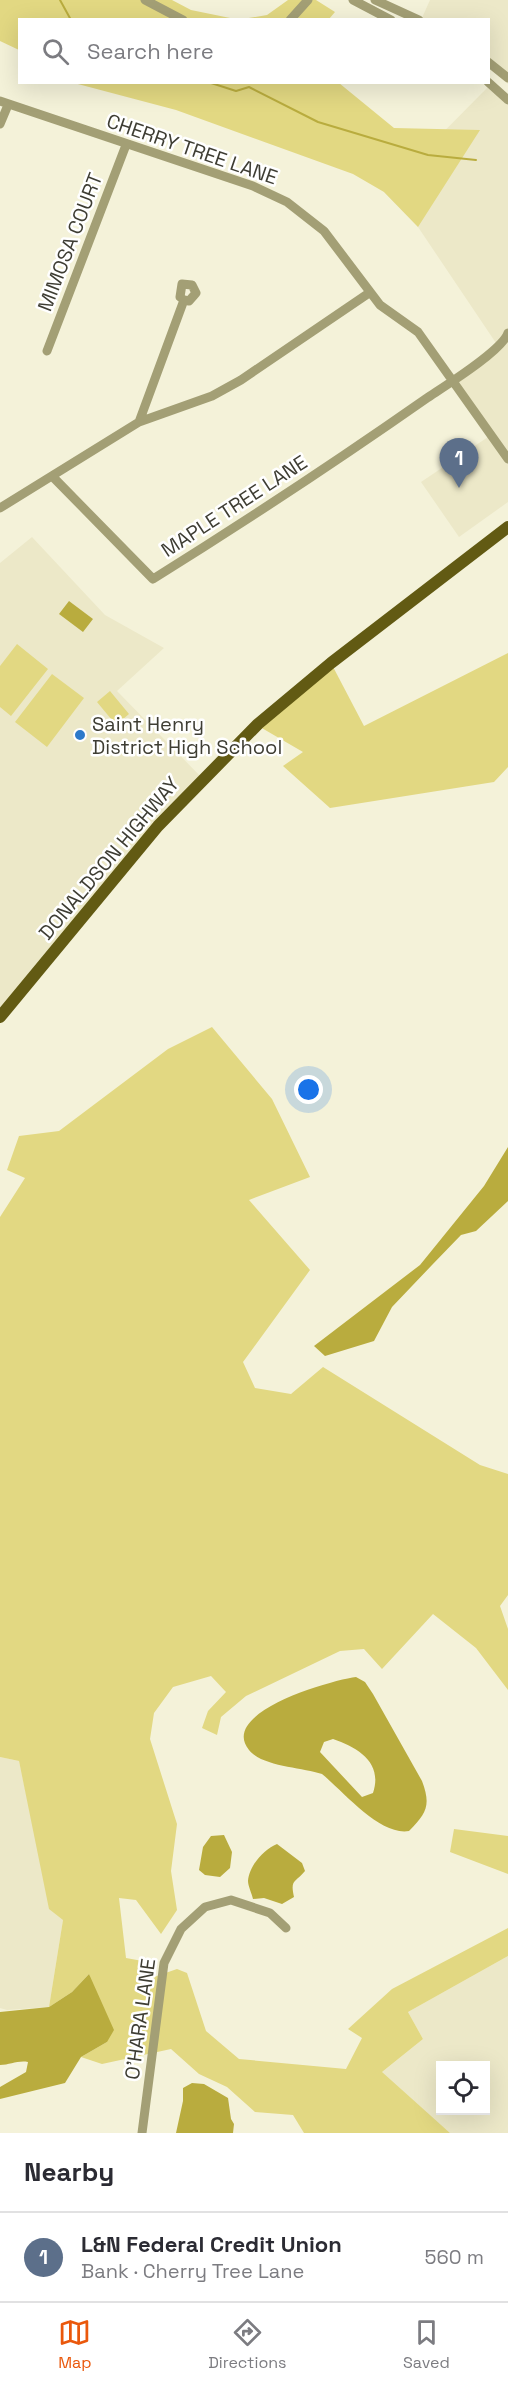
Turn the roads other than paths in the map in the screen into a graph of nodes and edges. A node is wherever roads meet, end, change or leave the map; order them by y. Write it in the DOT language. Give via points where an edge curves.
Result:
graph roads {
  1 [pos="145,0"];
  2 [pos="308,0"];
  3 [pos="353,0"];
  4 [pos="375,0"];
  5 [pos="179,18"];
  6 [pos="292,18"];
  7 [pos="387,18"];
  8 [pos="415,18"];
  9 [pos="490,63"];
  10 [pos="508,78"];
  11 [pos="490,83"];
  12 [pos="508,100"];
  13 [pos="4,103"];
  14 [pos="0,124"];
  15 [pos="126,145"];
  16 [pos="369,293"];
  17 [pos="184,300"];
  18 [pos="508,333"];
  19 [pos="47,351"];
  20 [pos="452,381"];
  21 [pos="139,422"];
  22 [pos="508,459"];
  23 [pos="52,476"];
  24 [pos="0,508"];
  25 [pos="508,527"];
  26 [pos="0,1017"];
  27 [pos="286,1928"];
  28 [pos="142,2133"];
  1 -- 5 [label="street"];
  2 -- 6 [label="street"];
  3 -- 7 [label="street"];
  4 -- 8 [label="street"];
  9 -- 10 [label="street"];
  11 -- 12 [label="street"];
  13 -- 14 [label="street"];
  13 -- 15 [label="street, CHERRY TREE LANE"];
  15 -- 16 [label="street, CHERRY TREE LANE" via="253,186 287,202 324,231"];
  15 -- 19 [label="street, MIMOSA COURT"];
  16 -- 20 [label="street, CHERRY TREE LANE" via="418,332"];
  16 -- 21 [label="street" via="241,380 212,396"];
  17 -- 21 [label="street"];
  18 -- 20 [label="street" via="502,343"];
  20 -- 22 [label="street, CHERRY TREE LANE"];
  20 -- 23 [label="street, MAPLE TREE LANE" via="299,488 153,579"];
  21 -- 23 [label="street"];
  23 -- 24 [label="street"];
  25 -- 26 [label="main road, DONALDSON HIGHWAY" via="258,724 158,826"];
  27 -- 28 [label="street, O’HARA LANE" via="270,1912 231,1900 205,1907 181,1929 164,1963"];
}
